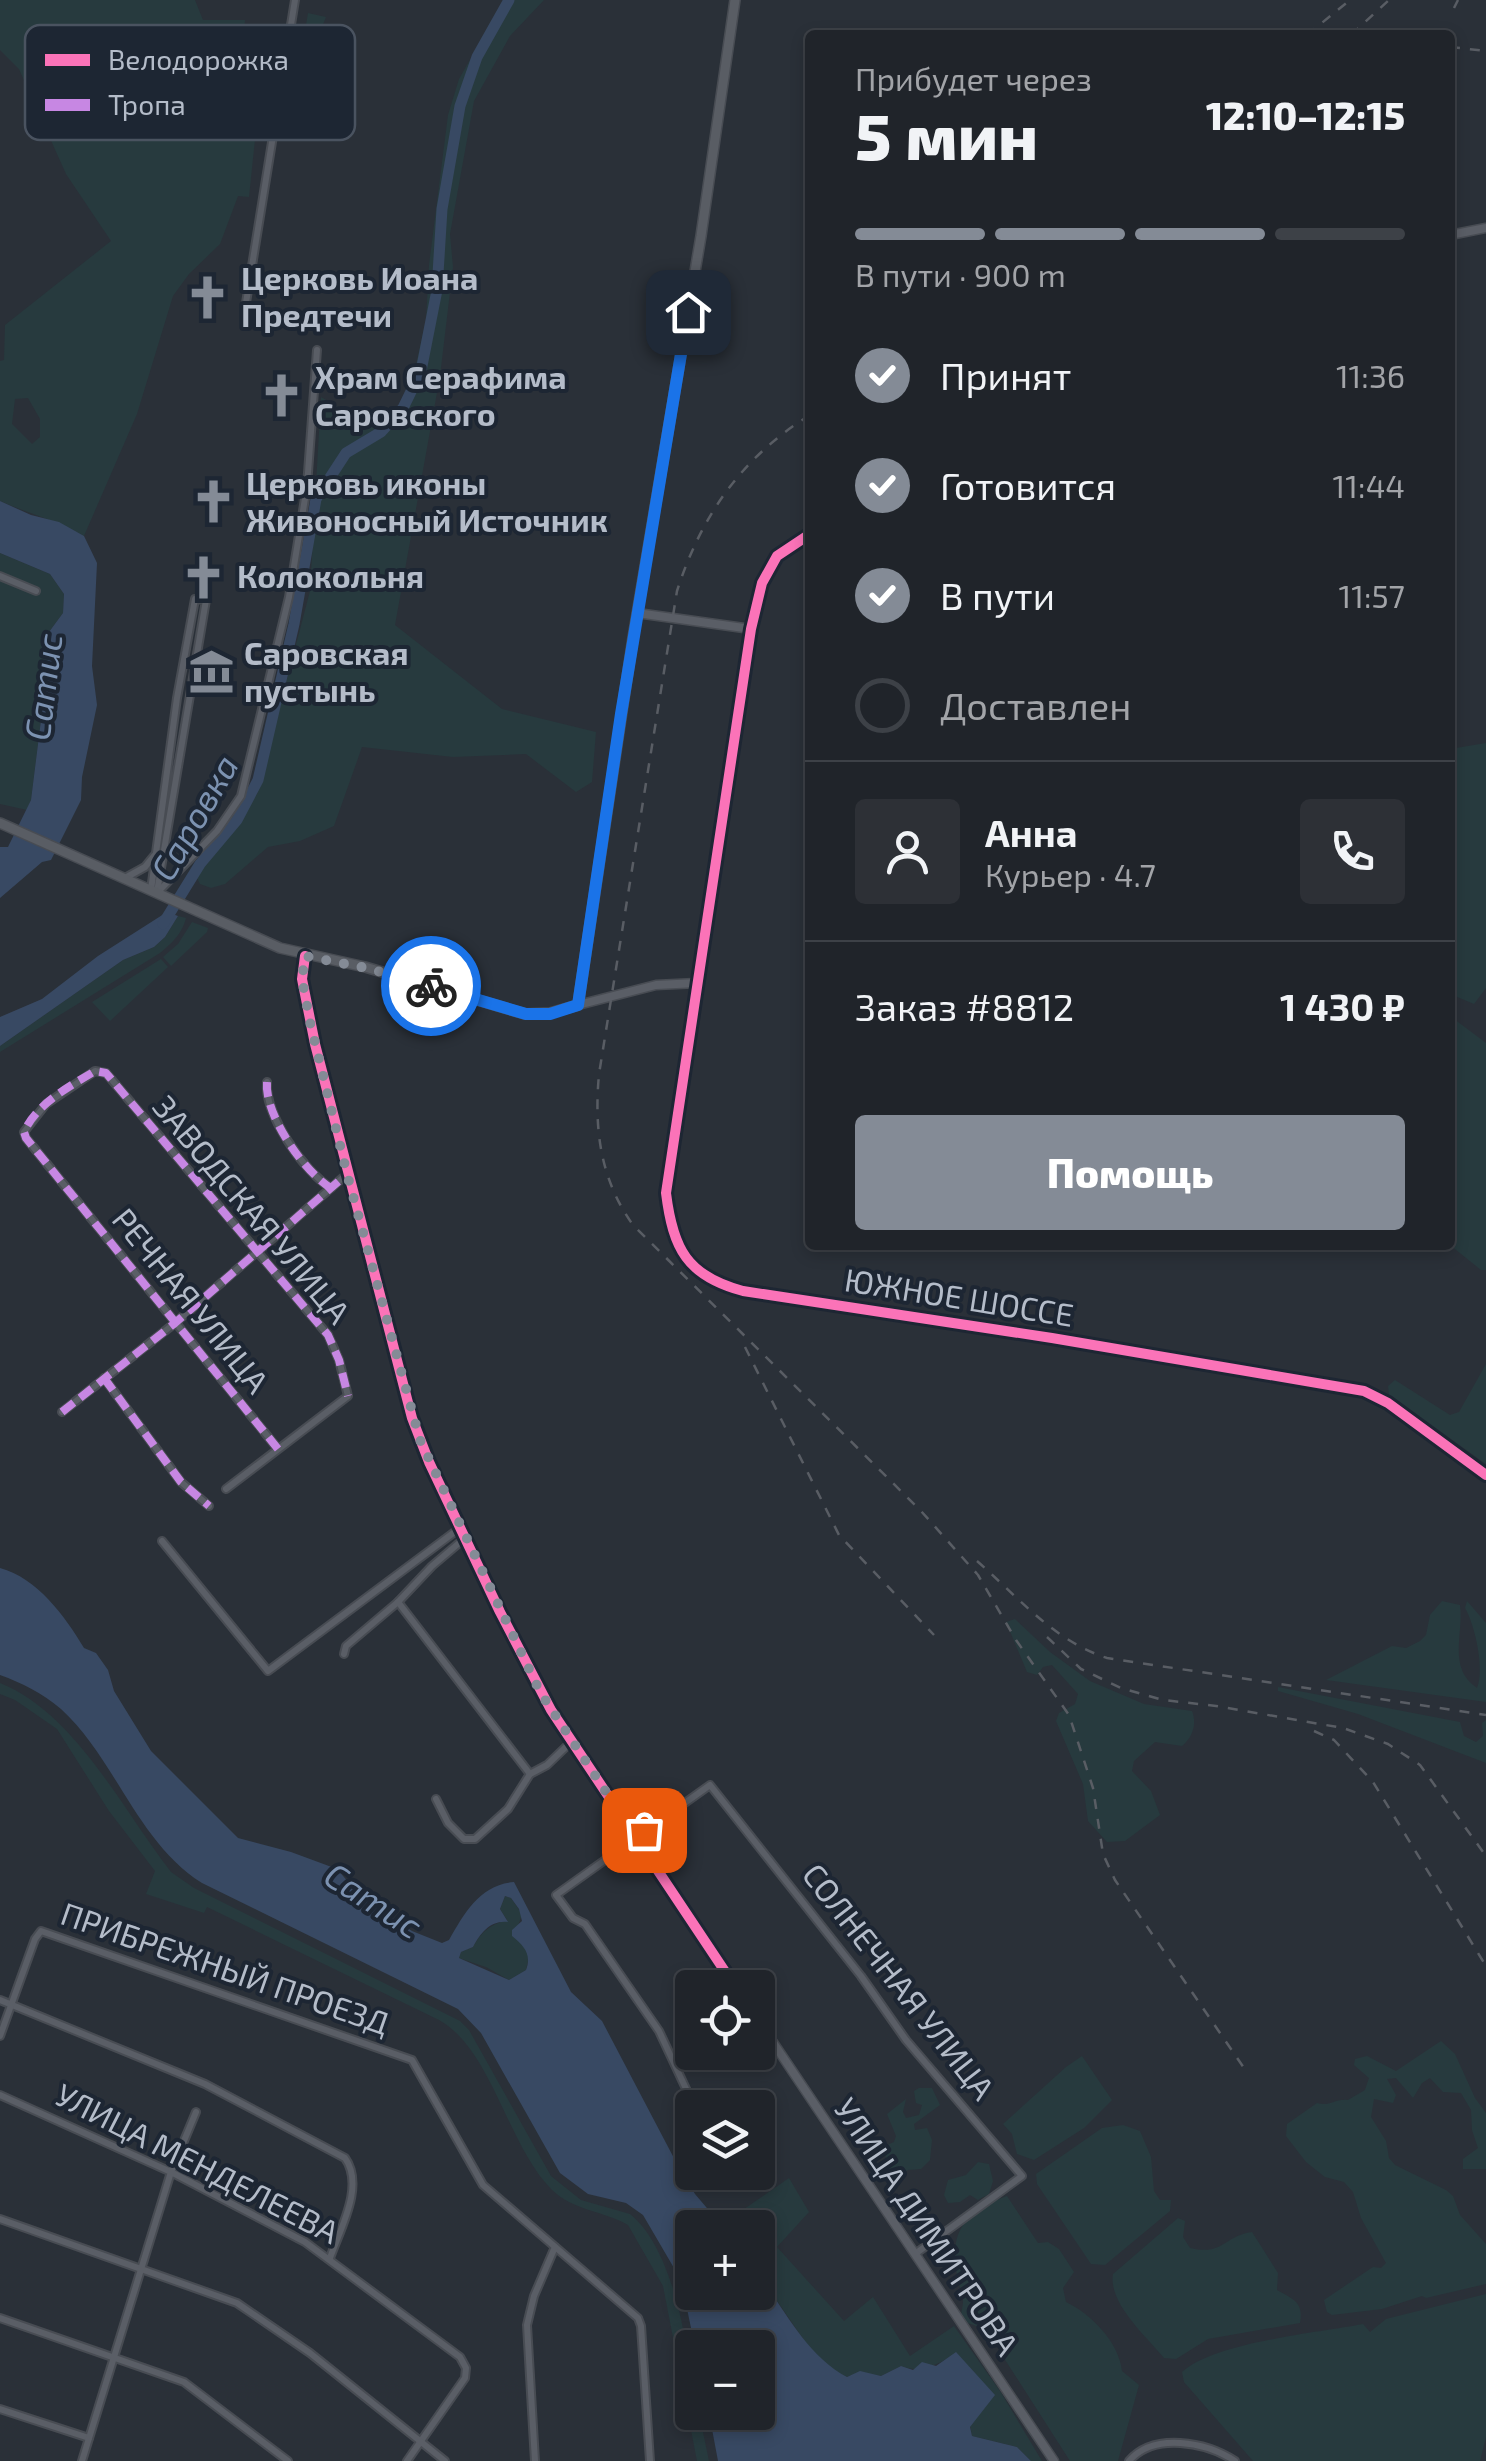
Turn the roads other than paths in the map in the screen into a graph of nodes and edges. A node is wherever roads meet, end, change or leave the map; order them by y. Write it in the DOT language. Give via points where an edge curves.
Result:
graph roads {
  1 [pos="295,0"];
  2 [pos="735,0"];
  3 [pos="291,25"];
  4 [pos="272,140"];
  5 [pos="1486,228"];
  6 [pos="1455,234"];
  7 [pos="245,310"];
  8 [pos="317,350"];
  9 [pos="805,537"];
  10 [pos="0,576"];
  11 [pos="36,591"];
  12 [pos="638,612"];
  13 [pos="751,630"];
  14 [pos="5,825"];
  15 [pos="155,854"];
  16 [pos="126,878"];
  17 [pos="158,893"];
  18 [pos="305,956"];
  19 [pos="697,983"];
  20 [pos="578,1005"];
  21 [pos="266,1082"];
  22 [pos="24,1132"];
  23 [pos="347,1174"];
  24 [pos="331,1188"];
  25 [pos="257,1252"];
  26 [pos="175,1323"];
  27 [pos="104,1378"];
  28 [pos="62,1412"];
  29 [pos="278,1449"];
  30 [pos="1486,1475"];
  31 [pos="226,1490"];
  32 [pos="209,1506"];
  33 [pos="460,1528"];
  34 [pos="465,1538"];
  35 [pos="162,1541"];
  36 [pos="398,1602"];
  37 [pos="344,1654"];
  38 [pos="572,1741"];
  39 [pos="530,1774"];
  40 [pos="436,1799"];
  41 [pos="635,1836"];
  42 [pos="724,1970"];
  43 [pos="0,2000"];
  44 [pos="12,2006"];
  45 [pos="0,2036"];
  46 [pos="775,2045"];
  47 [pos="687,2090"];
  48 [pos="0,2095"];
  49 [pos="196,2112"];
  50 [pos="171,2172"];
  51 [pos="0,2220"];
  52 [pos="554,2247"];
  53 [pos="915,2254"];
  54 [pos="330,2258"];
  55 [pos="140,2269"];
  56 [pos="0,2318"];
  57 [pos="114,2357"];
  58 [pos="0,2409"];
  59 [pos="89,2438"];
  60 [pos="421,2442"];
  61 [pos="82,2461"];
  62 [pos="288,2461"];
  63 [pos="407,2461"];
  64 [pos="446,2461"];
  65 [pos="535,2461"];
  66 [pos="650,2461"];
  67 [pos="1054,2461"];
  68 [pos="1129,2461"];
  69 [pos="1235,2461"];
  1 -- 3 [label="street"];
  2 -- 12 [label="main road"];
  4 -- 7 [label="street"];
  5 -- 6 [label="street"];
  8 -- 17 [label="street" via="289,598 241,796"];
  9 -- 13 [label="street" via="777,556 762,583"];
  10 -- 11 [label="street"];
  12 -- 13 [label="street"];
  12 -- 20 [label="main road"];
  13 -- 19 [label="street"];
  14 -- 16 [label="main road"];
  15 -- 16 [label="street"];
  15 -- 17 [label="street"];
  15 -- 17 [label="street" via="195,599 206,600"];
  16 -- 17 [label="main road"];
  17 -- 18 [label="main road"];
  18 -- 20 [label="main road" via="526,1014"];
  18 -- 23 [label="street" via="310,1022"];
  19 -- 20 [label="street" via="656,985"];
  19 -- 30 [label="street, ЮЖНОЕ ШОССЕ" via="666,1193 680,1249 694,1269 744,1291 1364,1391"];
  21 -- 24 [label="street" via="278,1125"];
  22 -- 25 [label="street, ЗАВОДСКАЯ УЛИЦА" via="46,1104 95,1071 106,1072"];
  22 -- 26 [label="street, РЕЧНАЯ УЛИЦА"];
  23 -- 24 [label="street"];
  23 -- 33 [label="street" via="416,1430"];
  24 -- 25 [label="street"];
  25 -- 26 [label="street"];
  25 -- 29 [label="street, ЗАВОДСКАЯ УЛИЦА" via="328,1335 348,1396"];
  26 -- 27 [label="street"];
  26 -- 29 [label="street, РЕЧНАЯ УЛИЦА"];
  27 -- 28 [label="street"];
  27 -- 32 [label="street" via="181,1482"];
  29 -- 31 [label="street"];
  33 -- 34 [label="street"];
  33 -- 35 [label="street" via="268,1671"];
  34 -- 36 [label="street"];
  34 -- 38 [label="street" via="540,1692"];
  36 -- 37 [label="street"];
  36 -- 39 [label="street"];
  38 -- 39 [label="street"];
  38 -- 41 [label="street"];
  39 -- 40 [label="street" via="508,1808 470,1840 448,1823"];
  41 -- 42 [label="street"];
  41 -- 47 [label="street" via="556,1895 585,1924 659,2031"];
  41 -- 53 [label="street, СОЛНЕЧНАЯ УЛИЦА" via="710,1785 906,2040 1022,2176"];
  43 -- 44 [label="street"];
  44 -- 45 [label="street"];
  44 -- 52 [label="street, ПРИБРЕЖНЫЙ ПРОЕЗД" via="42,1931 407,2057 482,2185"];
  44 -- 54 [label="street" via="204,2084 346,2158 353,2190"];
  46 -- 53 [label="street, УЛИЦА ДИМИТРОВА"];
  48 -- 50 [label="street, УЛИЦА МЕНДЕЛЕЕВА"];
  49 -- 50 [label="street"];
  50 -- 54 [label="street, УЛИЦА МЕНДЕЛЕЕВА"];
  50 -- 55 [label="street"];
  51 -- 55 [label="street"];
  52 -- 65 [label="street" via="526,2325"];
  52 -- 66 [label="street, ПРИБРЕЖНЫЙ ПРОЕЗД" via="642,2326"];
  53 -- 67 [label="street, УЛИЦА ДИМИТРОВА"];
  54 -- 60 [label="street, УЛИЦА МЕНДЕЛЕЕВА" via="466,2368"];
  55 -- 57 [label="street"];
  55 -- 60 [label="street" via="237,2303"];
  56 -- 57 [label="street"];
  57 -- 59 [label="street"];
  57 -- 62 [label="street" via="184,2382"];
  58 -- 59 [label="street"];
  59 -- 61 [label="street"];
  60 -- 63 [label="street, УЛИЦА МЕНДЕЛЕЕВА"];
  60 -- 64 [label="street"];
  68 -- 69 [label="street" via="1154,2444 1222,2452"];
}
